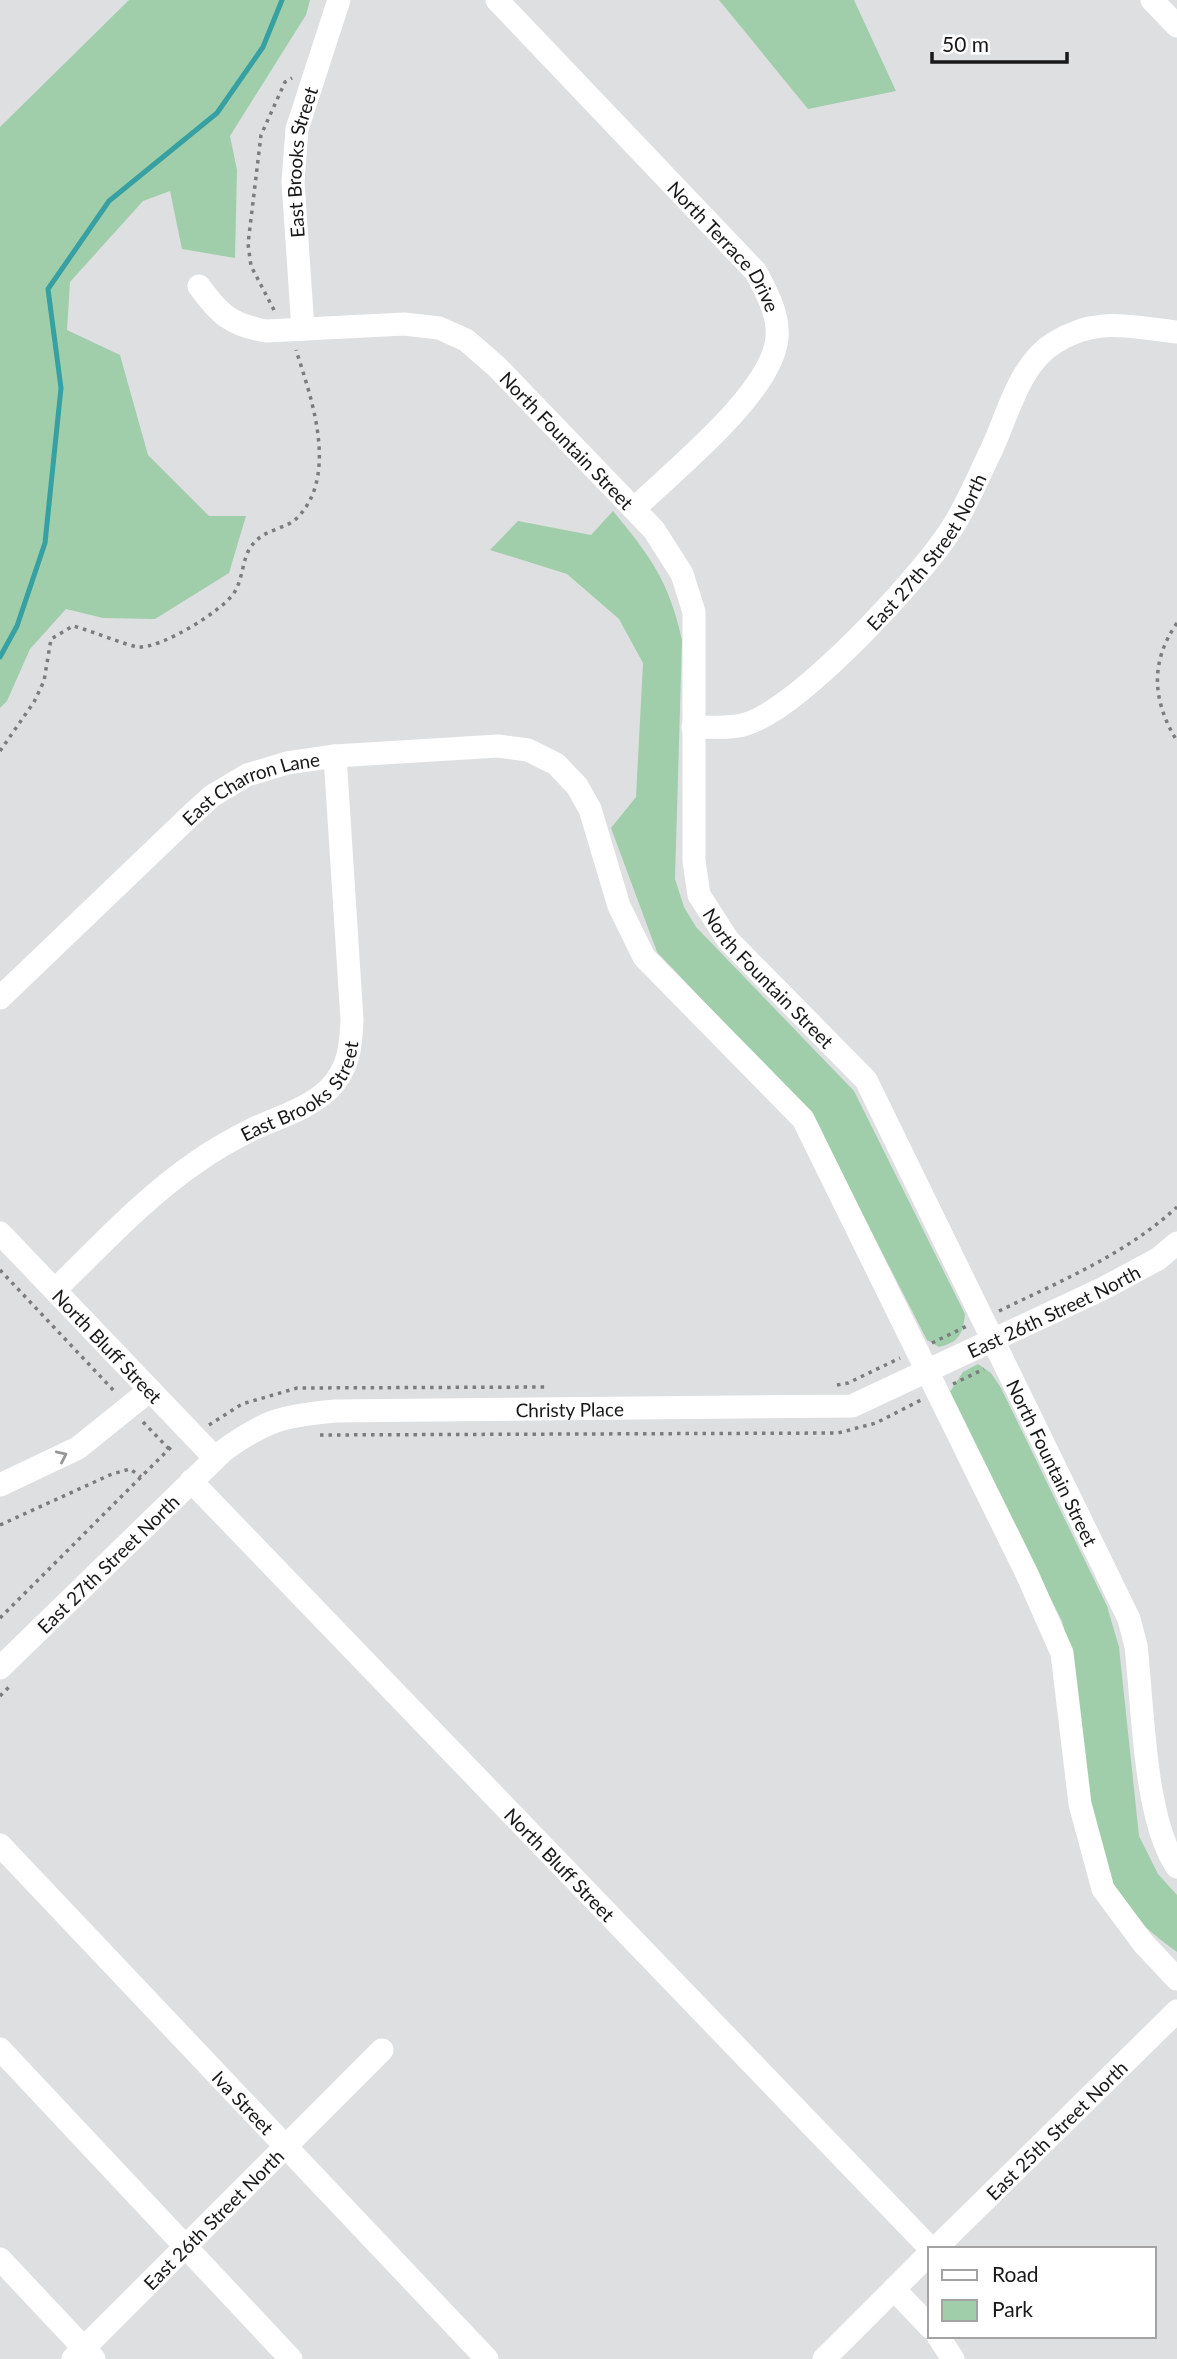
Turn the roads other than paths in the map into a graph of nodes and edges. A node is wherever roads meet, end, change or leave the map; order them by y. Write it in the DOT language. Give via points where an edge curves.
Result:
graph roads {
  1 [pos="339,0"];
  2 [pos="497,0"];
  3 [pos="1152,0"];
  4 [pos="1177,26"];
  5 [pos="199,286"];
  6 [pos="1177,332"];
  7 [pos="299,337"];
  8 [pos="634,509"];
  9 [pos="693,727"];
  10 [pos="335,756"];
  11 [pos="0,998"];
  12 [pos="0,1233"];
  13 [pos="1177,1243"];
  14 [pos="55,1290"];
  15 [pos="998,1350"];
  16 [pos="928,1371"];
  17 [pos="150,1390"];
  18 [pos="215,1458"];
  19 [pos="191,1480"];
  20 [pos="0,1485"];
  21 [pos="10,1673"];
  22 [pos="0,1845"];
  23 [pos="1177,1867"];
  24 [pos="1177,1979"];
  25 [pos="1177,2011"];
  26 [pos="0,2049"];
  27 [pos="382,2050"];
  28 [pos="285,2146"];
  29 [pos="188,2246"];
  30 [pos="929,2247"];
  31 [pos="935,2247"];
  32 [pos="928,2254"];
  33 [pos="0,2259"];
  34 [pos="894,2289"];
  35 [pos="928,2325"];
  36 [pos="938,2338"];
  37 [pos="84,2355"];
  38 [pos="291,2359"];
  39 [pos="487,2359"];
  40 [pos="824,2359"];
  41 [pos="953,2359"];
  1 -- 7 [label="street, East Brooks Street" via="297,129 293,183"];
  2 -- 8 [label="street, North Terrace Drive" via="756,272 774,306 777,338 768,369 752,394"];
  3 -- 4 [label="street"];
  5 -- 7 [label="street, North Fountain Street" via="218,312 245,327"];
  6 -- 9 [label="street, East 27th Street North" via="1085,326 1052,344 1035,360 1019,387 953,528 905,589 800,692 771,714 744,725"];
  7 -- 8 [label="street, North Fountain Street" via="404,324 439,328 466,340"];
  8 -- 9 [label="street, North Fountain Street" via="654,530 682,574 694,612"];
  9 -- 15 [label="street, North Fountain Street" via="694,861 699,895 728,940 866,1080"];
  10 -- 11 [label="street, East Charron Lane" via="247,775 212,796"];
  10 -- 14 [label="street, East Brooks Street" via="352,1020 350,1050 342,1073 308,1104 198,1161 138,1210"];
  10 -- 16 [label="street, East Charron Lane" via="498,746 528,750 567,775 590,808 620,906 644,957 803,1119"];
  12 -- 14 [label="street, North Bluff Street"];
  13 -- 15 [label="street, East 26th Street North" via="1158,1259"];
  14 -- 17 [label="street, North Bluff Street"];
  15 -- 16 [label="street, East 26th Street North"];
  15 -- 23 [label="street, North Fountain Street" via="1129,1619 1136,1646 1154,1815"];
  16 -- 18 [label="street, Christy Place" via="852,1406 335,1411 286,1416 250,1431"];
  16 -- 24 [label="street" via="1062,1653 1080,1804 1103,1889"];
  17 -- 18 [label="street, North Bluff Street"];
  20 -- 17 [label="street, one-way" via="78,1448"];
  18 -- 19 [label="street, East 27th Street North"];
  19 -- 21 [label="street, East 27th Street North"];
  19 -- 30 [label="street, North Bluff Street"];
  22 -- 28 [label="street, Iva Street"];
  25 -- 31 [label="street, East 25th Street North"];
  26 -- 29 [label="street"];
  27 -- 28 [label="street, East 26th Street North"];
  28 -- 29 [label="street, East 26th Street North"];
  28 -- 39 [label="street, Iva Street"];
  29 -- 37 [label="street, East 26th Street North"];
  29 -- 38 [label="street"];
  32 -- 34 [label="street, East 25th Street North"];
  33 -- 37 [label="street"];
  34 -- 35 [label="street"];
  34 -- 40 [label="street, East 25th Street North"];
  36 -- 41 [label="street"];
}
